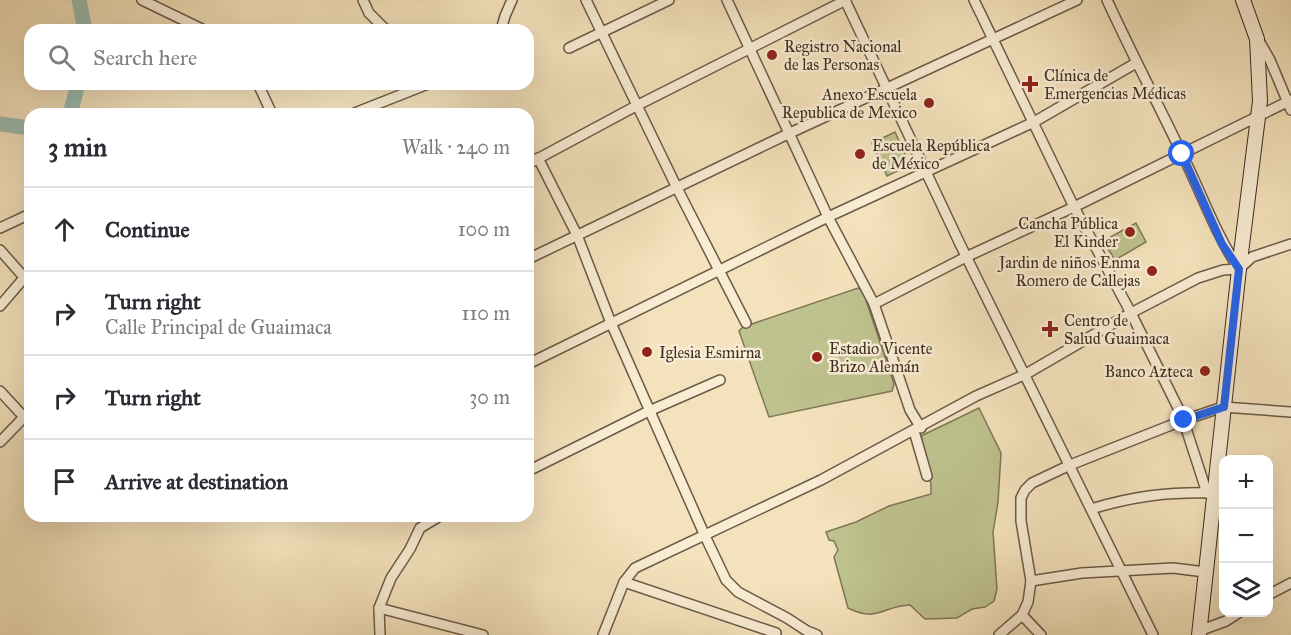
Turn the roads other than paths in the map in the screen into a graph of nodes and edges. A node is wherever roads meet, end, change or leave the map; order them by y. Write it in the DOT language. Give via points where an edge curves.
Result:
graph roads {
  1 [pos="142,0"];
  2 [pos="363,0"];
  3 [pos="512,0"];
  4 [pos="586,0"];
  5 [pos="669,0"];
  6 [pos="727,0"];
  7 [pos="845,0"];
  8 [pos="974,0"];
  9 [pos="1077,0"];
  10 [pos="1107,0"];
  11 [pos="1243,0"];
  12 [pos="192,24"];
  13 [pos="380,24"];
  14 [pos="503,24"];
  15 [pos="602,33"];
  16 [pos="993,39"];
  17 [pos="1257,39"];
  18 [pos="569,48"];
  19 [pos="751,49"];
  20 [pos="1136,63"];
  21 [pos="887,88"];
  22 [pos="261,90"];
  23 [pos="410,90"];
  24 [pos="1290,104"];
  25 [pos="636,106"];
  26 [pos="269,108"];
  27 [pos="366,108"];
  28 [pos="1258,118"];
  29 [pos="1034,122"];
  30 [pos="790,133"];
  31 [pos="1182,154"];
  32 [pos="538,158"];
  33 [pos="534,160"];
  34 [pos="926,172"];
  35 [pos="676,188"];
  36 [pos="1074,207"];
  37 [pos="828,216"];
  38 [pos="24,217"];
  39 [pos="0,228"];
  40 [pos="577,235"];
  41 [pos="1291,244"];
  42 [pos="0,250"];
  43 [pos="534,256"];
  44 [pos="966,257"];
  45 [pos="1239,269"];
  46 [pos="720,270"];
  47 [pos="24,278"];
  48 [pos="24,284"];
  49 [pos="874,304"];
  50 [pos="0,306"];
  51 [pos="1131,313"];
  52 [pos="611,323"];
  53 [pos="746,323"];
  54 [pos="534,361"];
  55 [pos="1026,374"];
  56 [pos="720,380"];
  57 [pos="0,391"];
  58 [pos="1224,407"];
  59 [pos="24,411"];
  60 [pos="650,411"];
  61 [pos="1291,412"];
  62 [pos="24,417"];
  63 [pos="1184,420"];
  64 [pos="917,429"];
  65 [pos="0,442"];
  66 [pos="1070,465"];
  67 [pos="534,468"];
  68 [pos="927,476"];
  69 [pos="1211,493"];
  70 [pos="1091,509"];
  71 [pos="430,522"];
  72 [pos="705,536"];
  73 [pos="1121,571"];
  74 [pos="1205,572"];
  75 [pos="1031,581"];
  76 [pos="624,582"];
  77 [pos="1291,583"];
  78 [pos="1273,594"];
  79 [pos="379,608"];
  80 [pos="1022,615"];
  81 [pos="1232,617"];
  82 [pos="787,618"];
  83 [pos="1199,633"];
  84 [pos="776,634"];
  85 [pos="380,635"];
  86 [pos="483,635"];
  87 [pos="603,635"];
  88 [pos="817,635"];
  89 [pos="999,635"];
  90 [pos="1041,635"];
  91 [pos="1153,635"];
  1 -- 12 [label="street"];
  2 -- 13 [label="street"];
  3 -- 14 [label="street"];
  4 -- 15 [label="street"];
  5 -- 15 [label="street"];
  6 -- 19 [label="street"];
  7 -- 19 [label="street"];
  7 -- 21 [label="street"];
  8 -- 16 [label="street"];
  9 -- 16 [label="street"];
  10 -- 20 [label="street"];
  11 -- 17 [label="main road"];
  15 -- 18 [label="street"];
  15 -- 25 [label="street"];
  16 -- 21 [label="street"];
  16 -- 29 [label="street"];
  17 -- 24 [label="street"];
  17 -- 28 [label="main road"];
  19 -- 25 [label="street"];
  19 -- 30 [label="street"];
  20 -- 29 [label="street"];
  20 -- 31 [label="street"];
  21 -- 30 [label="street"];
  21 -- 34 [label="street"];
  22 -- 26 [label="street"];
  23 -- 27 [label="street"];
  24 -- 28 [label="street"];
  25 -- 32 [label="street"];
  25 -- 35 [label="street"];
  28 -- 31 [label="street"];
  28 -- 45 [label="main road"];
  29 -- 34 [label="street"];
  29 -- 36 [label="street"];
  30 -- 35 [label="street"];
  30 -- 37 [label="street"];
  31 -- 36 [label="street"];
  31 -- 45 [label="street" via="1222,244"];
  32 -- 33 [label="street"];
  32 -- 40 [label="street"];
  34 -- 37 [label="street"];
  34 -- 44 [label="street"];
  35 -- 40 [label="street"];
  35 -- 46 [label="street"];
  36 -- 44 [label="street"];
  36 -- 51 [label="street"];
  37 -- 46 [label="street"];
  37 -- 49 [label="street"];
  38 -- 39 [label="street"];
  40 -- 43 [label="street"];
  40 -- 52 [label="street"];
  41 -- 45 [label="street" via="1252,257"];
  42 -- 47 [label="street"];
  44 -- 49 [label="street"];
  44 -- 55 [label="street"];
  45 -- 51 [label="street" via="1198,278"];
  45 -- 58 [label="main road"];
  46 -- 52 [label="street"];
  46 -- 53 [label="street"];
  48 -- 50 [label="street"];
  49 -- 64 [label="street"];
  51 -- 55 [label="street"];
  51 -- 63 [label="street"];
  52 -- 54 [label="street"];
  52 -- 60 [label="street"];
  55 -- 64 [label="street"];
  55 -- 66 [label="street"];
  56 -- 60 [label="street"];
  57 -- 59 [label="street"];
  58 -- 61 [label="street"];
  58 -- 63 [label="street"];
  58 -- 69 [label="main road"];
  60 -- 67 [label="street"];
  60 -- 72 [label="street"];
  62 -- 65 [label="street"];
  63 -- 66 [label="street"];
  63 -- 69 [label="street"];
  64 -- 68 [label="street"];
  64 -- 72 [label="street"];
  66 -- 70 [label="street"];
  66 -- 75 [label="street" via="1032,483 1021,498"];
  69 -- 70 [label="street" via="1168,492"];
  69 -- 74 [label="main road"];
  70 -- 73 [label="street"];
  71 -- 79 [label="street" via="420,528 391,578"];
  72 -- 76 [label="street" via="635,568"];
  72 -- 82 [label="street" via="730,586"];
  73 -- 74 [label="street" via="1173,568"];
  73 -- 75 [label="street"];
  73 -- 91 [label="street"];
  74 -- 83 [label="main road"];
  75 -- 80 [label="street"];
  76 -- 84 [label="street"];
  76 -- 87 [label="street"];
  77 -- 78 [label="street"];
  79 -- 85 [label="street"];
  79 -- 86 [label="street"];
  80 -- 89 [label="street"];
  80 -- 90 [label="street"];
  81 -- 83 [label="street"];
  82 -- 84 [label="street"];
  82 -- 88 [label="street"];
}
